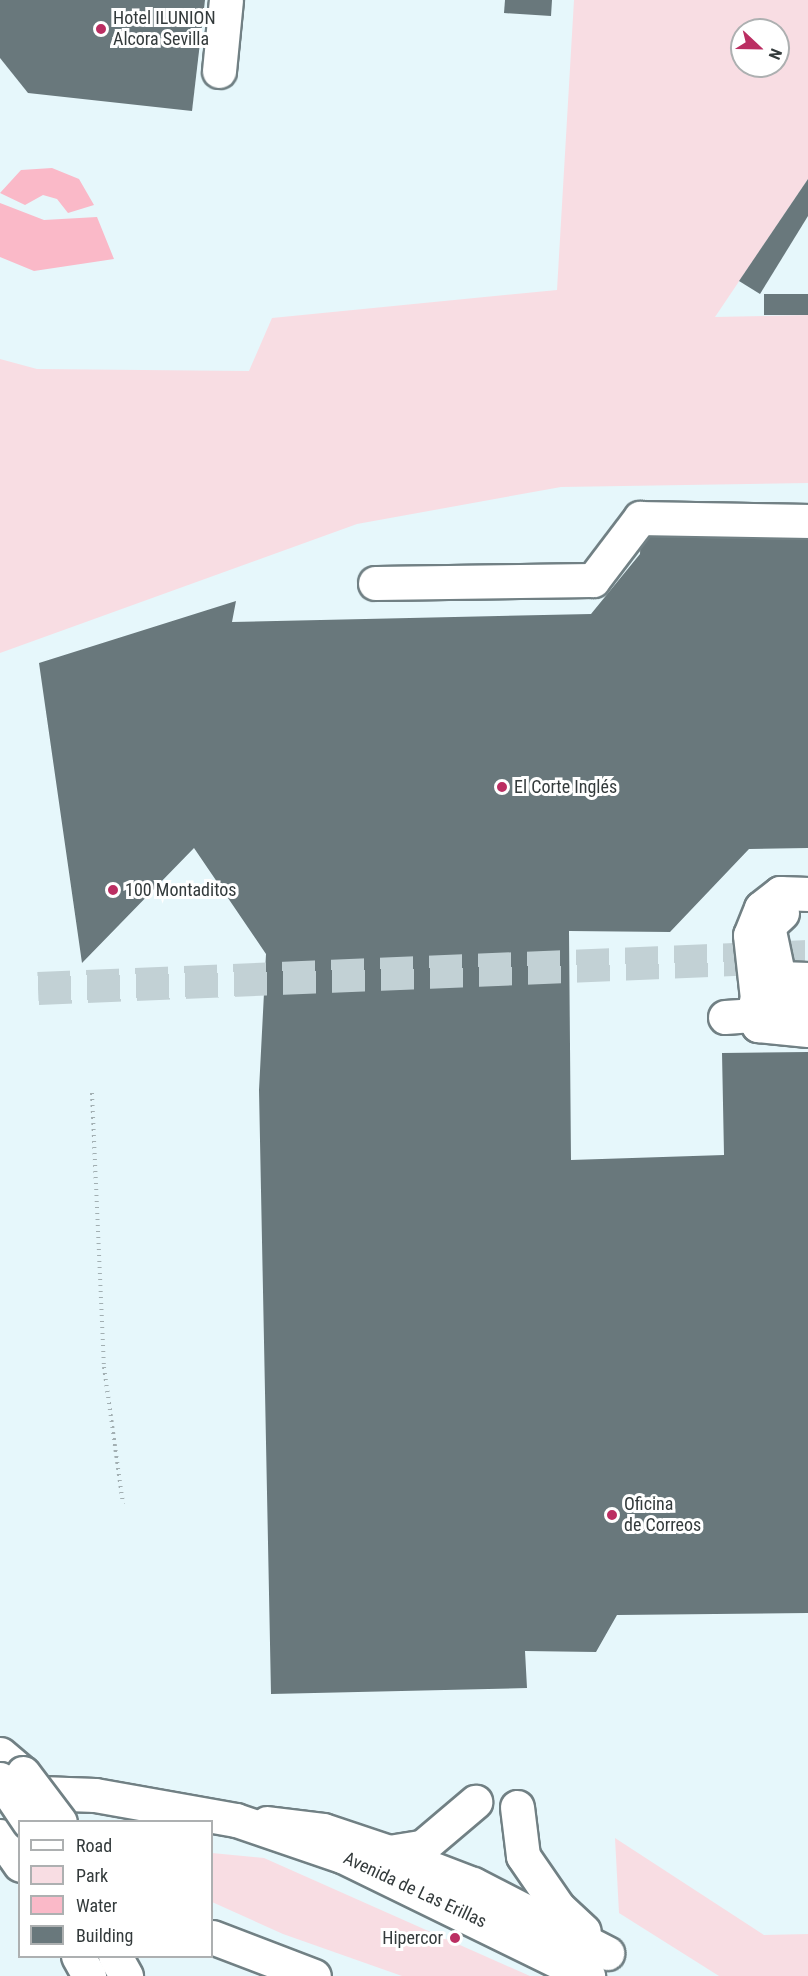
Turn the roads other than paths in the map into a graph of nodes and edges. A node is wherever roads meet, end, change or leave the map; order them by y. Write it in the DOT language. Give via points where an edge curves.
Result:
graph roads {
  1 [pos="226,0"];
  2 [pos="219,71"];
  3 [pos="808,521"];
  4 [pos="375,584"];
  5 [pos="808,894"];
  6 [pos="808,905"];
  7 [pos="808,979"];
  8 [pos="808,999"];
  9 [pos="745,1010"];
  10 [pos="808,1030"];
  11 [pos="0,1754"];
  12 [pos="0,1779"];
  13 [pos="0,1791"];
  14 [pos="475,1802"];
  15 [pos="517,1807"];
  16 [pos="0,1815"];
  17 [pos="28,1820"];
  18 [pos="59,1820"];
  19 [pos="236,1820"];
  20 [pos="389,1852"];
  21 [pos="213,1937"];
  22 [pos="79,1958"];
  23 [pos="116,1958"];
  24 [pos="598,1964"];
  25 [pos="89,1976"];
  26 [pos="126,1976"];
  27 [pos="314,1976"];
  1 -- 2 [label="main road"];
  3 -- 4 [label="main road" via="640,518 593,580"];
  5 -- 9 [label="main road" via="780,893 761,908 750,935"];
  6 -- 7 [label="main road" via="791,905 768,926 779,978"];
  8 -- 9 [label="main road"];
  9 -- 10 [label="main road" via="758,1025 775,1030"];
  11 -- 18 [label="main road, bridge" via="23,1773"];
  12 -- 17 [label="main road, bridge"];
  13 -- 19 [label="main road, Avenida de Las Erillas" via="95,1795"];
  14 -- 20 [label="main road" via="422,1847"];
  15 -- 24 [label="main road" via="523,1856"];
  16 -- 19 [label="main road, Avenida de Las Erillas"];
  19 -- 20 [label="main road" via="323,1830"];
  19 -- 24 [label="main road, Avenida de Las Erillas" via="342,1856"];
  20 -- 24 [label="main road" via="472,1884"];
  21 -- 27 [label="main road"];
  22 -- 25 [label="main road"];
  23 -- 26 [label="main road"];
}
